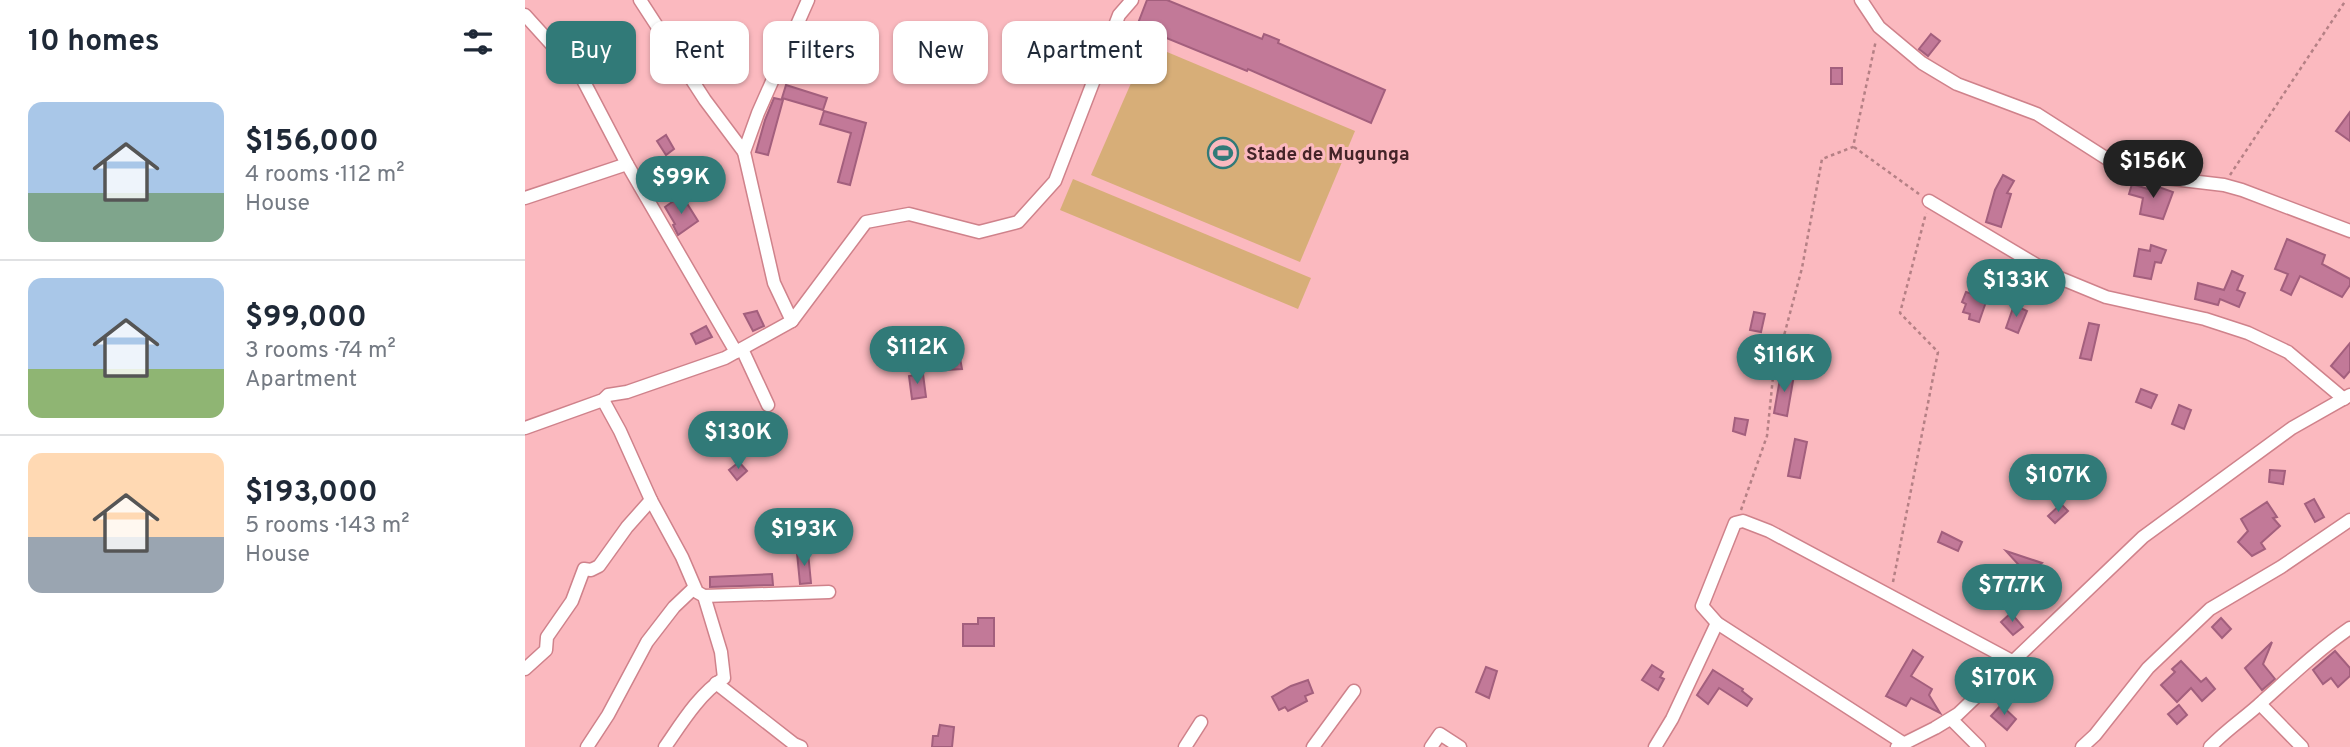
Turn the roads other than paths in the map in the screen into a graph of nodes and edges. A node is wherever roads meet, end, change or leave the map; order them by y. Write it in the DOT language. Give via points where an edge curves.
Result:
graph roads {
  1 [pos="640,0"];
  2 [pos="808,0"];
  3 [pos="1132,0"];
  4 [pos="1861,0"];
  5 [pos="525,15"];
  6 [pos="744,152"];
  7 [pos="627,164"];
  8 [pos="525,198"];
  9 [pos="1929,201"];
  10 [pos="2350,231"];
  11 [pos="792,320"];
  12 [pos="739,350"];
  13 [pos="2347,397"];
  14 [pos="603,400"];
  15 [pos="768,405"];
  16 [pos="525,428"];
  17 [pos="651,500"];
  18 [pos="2350,520"];
  19 [pos="699,592"];
  20 [pos="829,592"];
  21 [pos="1717,623"];
  22 [pos="2350,628"];
  23 [pos="2014,662"];
  24 [pos="525,668"];
  25 [pos="716,683"];
  26 [pos="1354,691"];
  27 [pos="2260,704"];
  28 [pos="1951,719"];
  29 [pos="1201,722"];
  30 [pos="1900,745"];
  31 [pos="587,747"];
  32 [pos="665,747"];
  33 [pos="801,747"];
  34 [pos="1185,747"];
  35 [pos="1313,747"];
  36 [pos="1431,747"];
  37 [pos="1460,747"];
  38 [pos="1655,747"];
  39 [pos="1979,747"];
  40 [pos="2081,747"];
  41 [pos="2210,747"];
  42 [pos="2302,747"];
  1 -- 6 [label="street"];
  2 -- 6 [label="street"];
  3 -- 11 [label="street" via="1119,15 1055,181 1017,222 979,232 909,214 866,222"];
  4 -- 10 [label="street" via="1879,27 1921,63 1957,84 2037,114 2123,169 2224,186"];
  5 -- 7 [label="street" via="582,78"];
  6 -- 11 [label="street" via="774,283"];
  7 -- 8 [label="street"];
  7 -- 12 [label="street"];
  9 -- 13 [label="street" via="2055,276 2106,298 2248,333 2288,352"];
  11 -- 12 [label="street"];
  12 -- 14 [label="street"];
  12 -- 15 [label="street"];
  13 -- 23 [label="street" via="2292,428 2143,537"];
  14 -- 16 [label="street"];
  14 -- 17 [label="street"];
  17 -- 19 [label="street"];
  17 -- 24 [label="street" via="599,566 584,569 572,601 547,637 546,650"];
  18 -- 40 [label="street" via="2210,609 2148,668"];
  19 -- 20 [label="street"];
  19 -- 25 [label="street" via="721,652 724,678"];
  19 -- 31 [label="street" via="674,607 647,642"];
  21 -- 23 [label="street" via="1702,606 1735,523 1743,521"];
  21 -- 30 [label="street"];
  21 -- 38 [label="street"];
  22 -- 27 [label="street" via="2317,650"];
  23 -- 28 [label="street"];
  25 -- 32 [label="street"];
  25 -- 33 [label="street"];
  26 -- 35 [label="street"];
  27 -- 41 [label="street"];
  27 -- 42 [label="street"];
  28 -- 30 [label="street"];
  28 -- 39 [label="street"];
  29 -- 34 [label="street"];
  36 -- 37 [label="street" via="1440,734"];
}
